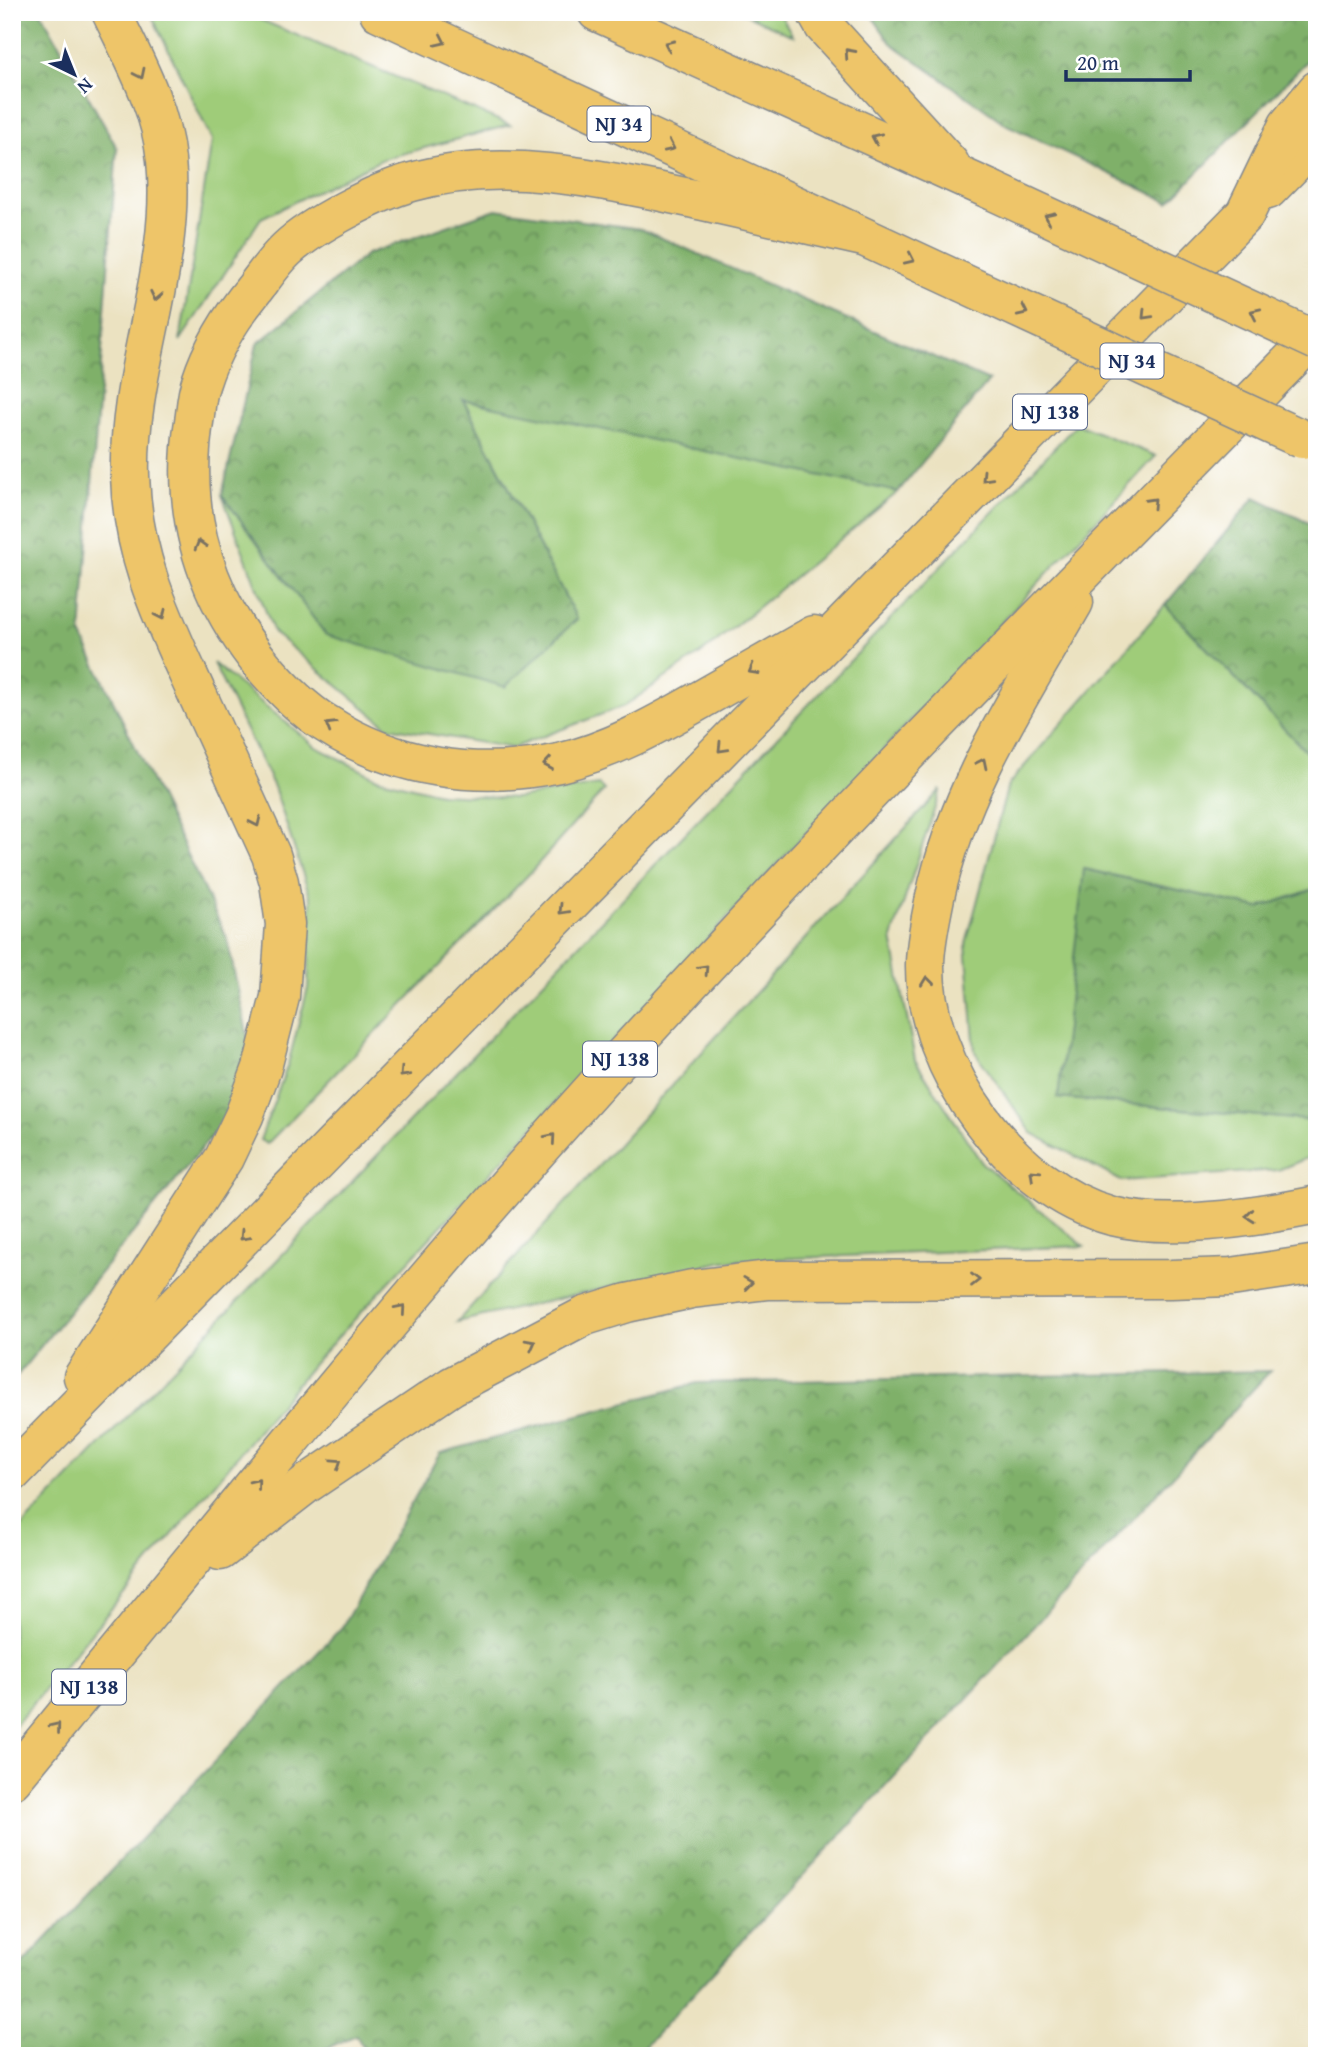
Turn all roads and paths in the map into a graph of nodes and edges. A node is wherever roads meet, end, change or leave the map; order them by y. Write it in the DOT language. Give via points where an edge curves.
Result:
graph roads {
  1 [pos="111,12"];
  2 [pos="379,12"];
  3 [pos="597,12"];
  4 [pos="816,12"];
  5 [pos="1317,90"];
  6 [pos="1317,140"];
  7 [pos="976,183"];
  8 [pos="1245,214"];
  9 [pos="859,236"];
  10 [pos="1317,334"];
  11 [pos="1317,341"];
  12 [pos="1309,443"];
  13 [pos="1104,551"];
  14 [pos="855,611"];
  15 [pos="1317,1205"];
  16 [pos="1317,1264"];
  17 [pos="25,1460"];
  18 [pos="166,1593"];
  19 [pos="12,1780"];
  1 -- 17 [label="highway, one-way" via="153,100 166,158 168,194 159,283 135,399 130,474 134,526 154,599 271,855 285,924 283,967 262,1068 224,1158"];
  2 -- 9 [label="highway, NJ 34, one-way"];
  7 -- 3 [label="highway, one-way"];
  7 -- 4 [label="highway, one-way" via="824,26"];
  5 -- 8 [label="highway" via="1288,125"];
  6 -- 8 [label="highway"];
  11 -- 7 [label="highway, one-way, bridge"];
  8 -- 14 [label="highway, NJ 138, one-way"];
  9 -- 12 [label="highway, NJ 34, one-way, bridge"];
  14 -- 9 [label="highway, one-way" via="647,731 610,746 560,762 505,771 414,763 324,723 278,684 240,638 221,605 198,544 189,450 200,385 217,343 239,307 286,249 365,200 412,182 505,170 556,173"];
  13 -- 10 [label="highway, NJ 138, one-way"];
  15 -- 13 [label="highway, one-way" via="1203,1221 1114,1216 1079,1204 1040,1181 982,1123 942,1052 930,1009 925,965 935,897 950,843 985,755"];
  18 -- 13 [label="highway, NJ 138, one-way" via="382,1331 629,1049 861,800"];
  14 -- 17 [label="highway, NJ 138, one-way"];
  18 -- 16 [label="highway, one-way" via="305,1485 452,1386 585,1316 627,1303 768,1280 1171,1279 1231,1277"];
  19 -- 18 [label="highway, NJ 138, one-way"];
}
